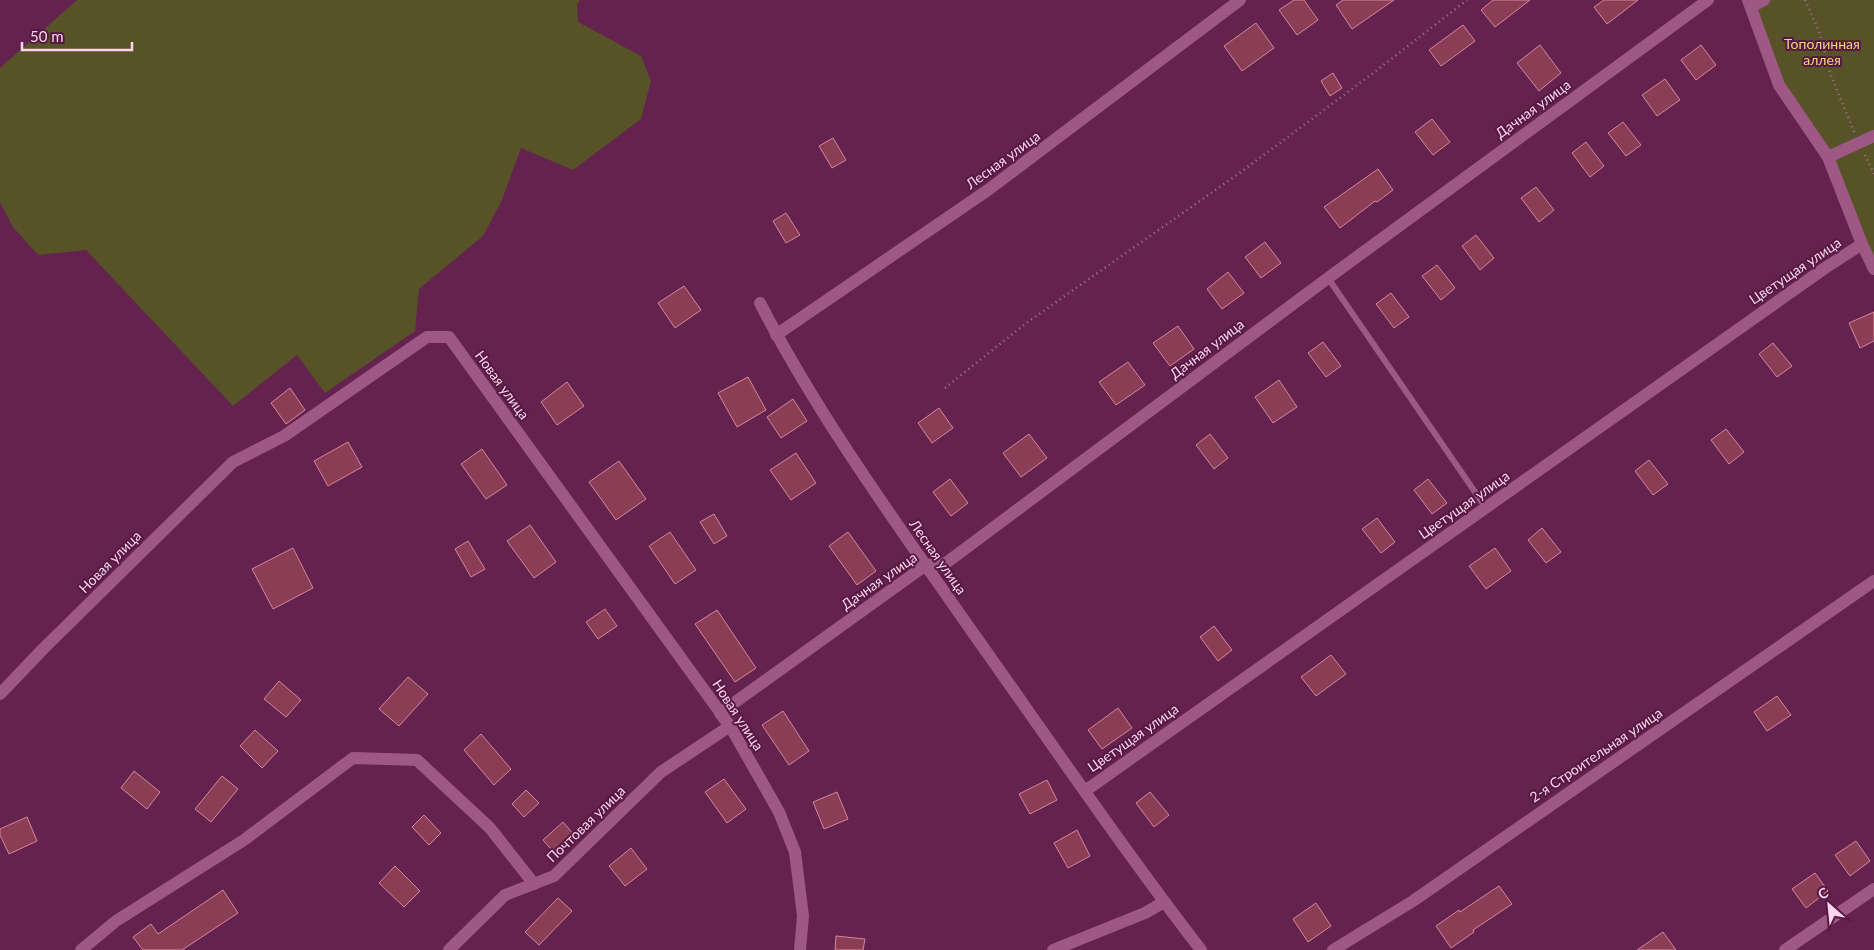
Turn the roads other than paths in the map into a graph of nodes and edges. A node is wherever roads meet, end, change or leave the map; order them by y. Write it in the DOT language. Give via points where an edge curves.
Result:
graph roads {
  1 [pos="1240,0"];
  2 [pos="1708,0"];
  3 [pos="1764,0"];
  4 [pos="1750,4"];
  5 [pos="1874,136"];
  6 [pos="1828,157"];
  7 [pos="1862,244"];
  8 [pos="1874,269"];
  9 [pos="1328,278"];
  10 [pos="760,303"];
  11 [pos="776,335"];
  12 [pos="1486,508"];
  13 [pos="926,565"];
  14 [pos="1874,581"];
  15 [pos="0,694"];
  16 [pos="720,713"];
  17 [pos="730,726"];
  18 [pos="1085,791"];
  19 [pos="534,884"];
  20 [pos="1874,889"];
  21 [pos="1164,902"];
  22 [pos="81,950"];
  23 [pos="449,950"];
  24 [pos="800,950"];
  25 [pos="1053,950"];
  26 [pos="1200,950"];
  27 [pos="1333,950"];
  28 [pos="1785,950"];
  1 -- 11 [label="street, Лесная улица" via="988,190"];
  2 -- 9 [label="street, Дачная улица"];
  3 -- 4 [label="street"];
  4 -- 6 [label="street" via="1779,85"];
  5 -- 6 [label="street"];
  6 -- 7 [label="street"];
  7 -- 8 [label="street"];
  7 -- 12 [label="street, Цветущая улица"];
  9 -- 12 [label="lane"];
  9 -- 13 [label="street, Дачная улица" via="946,563"];
  10 -- 11 [label="street, Лесная улица"];
  11 -- 13 [label="street, Лесная улица" via="856,467"];
  12 -- 18 [label="street, Цветущая улица"];
  13 -- 16 [label="street, Дачная улица"];
  13 -- 18 [label="street, Лесная улица"];
  14 -- 27 [label="street, 2-я Строительная улица" via="1413,900"];
  15 -- 16 [label="street, Новая улица" via="233,462 284,436 427,337 442,337 449,338"];
  16 -- 17 [label="street"];
  17 -- 19 [label="street, Почтовая улица" via="660,772 554,876"];
  17 -- 24 [label="street, Новая улица" via="779,812 795,852 804,916"];
  18 -- 21 [label="street, Лесная улица"];
  19 -- 22 [label="street" via="490,828 417,760 353,758 244,840 116,921"];
  19 -- 23 [label="street, Почтовая улица" via="505,895"];
  20 -- 28 [label="street"];
  21 -- 25 [label="street" via="1145,913"];
  21 -- 26 [label="street, Лесная улица"];
}
